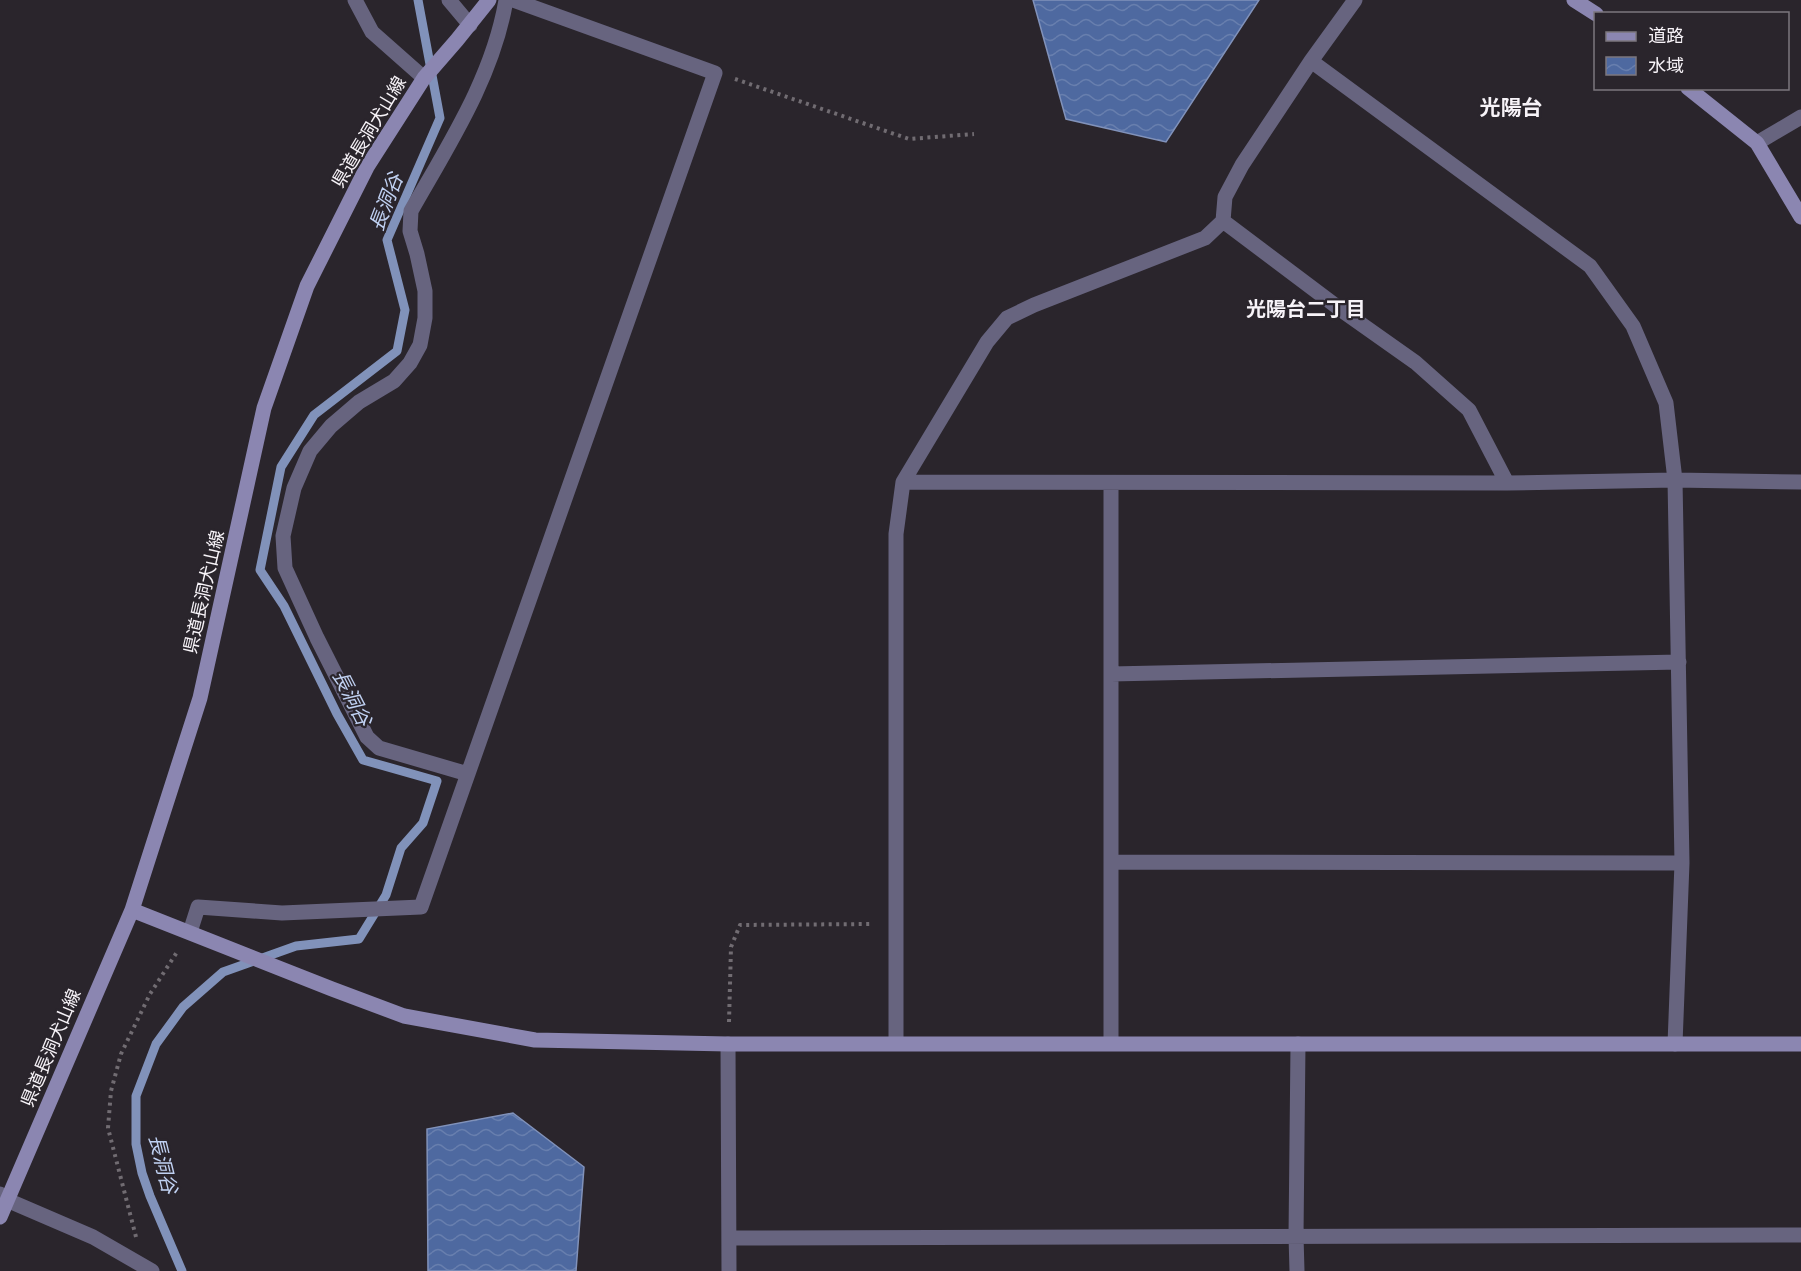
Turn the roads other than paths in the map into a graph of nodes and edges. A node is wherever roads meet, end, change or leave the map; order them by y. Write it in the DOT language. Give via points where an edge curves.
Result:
graph roads {
  1 [pos="355,0"];
  2 [pos="449,0"];
  3 [pos="489,0"];
  4 [pos="506,0"];
  5 [pos="513,0"];
  6 [pos="1355,0"];
  7 [pos="1574,0"];
  8 [pos="1594,13"];
  9 [pos="470,25"];
  10 [pos="1311,61"];
  11 [pos="424,78"];
  12 [pos="1691,90"];
  13 [pos="1801,117"];
  14 [pos="1757,143"];
  15 [pos="1801,217"];
  16 [pos="1223,221"];
  17 [pos="1676,480"];
  18 [pos="903,482"];
  19 [pos="1801,482"];
  20 [pos="1111,483"];
  21 [pos="1507,483"];
  22 [pos="1679,662"];
  23 [pos="1111,674"];
  24 [pos="468,774"];
  25 [pos="1111,862"];
  26 [pos="1682,863"];
  27 [pos="132,910"];
  28 [pos="190,932"];
  29 [pos="896,1043"];
  30 [pos="1111,1043"];
  31 [pos="728,1044"];
  32 [pos="1298,1044"];
  33 [pos="1675,1044"];
  34 [pos="1801,1044"];
  35 [pos="4,1197"];
  36 [pos="0,1217"];
  37 [pos="1296,1236"];
  38 [pos="1801,1236"];
  39 [pos="729,1238"];
  40 [pos="148,1269"];
  41 [pos="729,1271"];
  42 [pos="1297,1271"];
  1 -- 11 [label="street" via="372,32"];
  2 -- 9 [label="street"];
  3 -- 9 [label="street, 県道長洞犬山線"];
  4 -- 24 [label="street" via="502,24 475,99 411,211 410,231 425,291 420,345 394,381 359,402 310,451 294,488 283,536 285,568 367,737 379,748"];
  5 -- 24 [label="street" via="715,72"];
  6 -- 10 [label="street"];
  7 -- 8 [label="street"];
  9 -- 11 [label="street, 県道長洞犬山線"];
  10 -- 16 [label="street" via="1242,165 1225,197"];
  10 -- 17 [label="street" via="1590,266 1632,326 1666,404"];
  11 -- 27 [label="street, 県道長洞犬山線" via="368,167 307,286 264,408 200,698"];
  12 -- 14 [label="street"];
  13 -- 14 [label="street"];
  14 -- 15 [label="street"];
  16 -- 18 [label="street" via="1205,238 1007,318 987,342"];
  16 -- 21 [label="street" via="1416,362 1469,410"];
  17 -- 19 [label="street"];
  17 -- 21 [label="street"];
  17 -- 22 [label="street"];
  18 -- 20 [label="street"];
  18 -- 29 [label="street" via="896,534"];
  20 -- 21 [label="street"];
  20 -- 23 [label="street"];
  22 -- 23 [label="street"];
  22 -- 26 [label="street"];
  23 -- 25 [label="street"];
  24 -- 28 [label="street" via="422,907 282,913 198,907"];
  25 -- 26 [label="street"];
  25 -- 30 [label="street"];
  26 -- 33 [label="street"];
  27 -- 28 [label="street"];
  27 -- 35 [label="street, 県道長洞犬山線"];
  28 -- 31 [label="street" via="404,1016 535,1040"];
  29 -- 30 [label="street"];
  29 -- 31 [label="street"];
  30 -- 32 [label="street"];
  31 -- 39 [label="street"];
  32 -- 33 [label="street"];
  32 -- 37 [label="street"];
  33 -- 34 [label="street"];
  35 -- 36 [label="street, 県道長洞犬山線"];
  35 -- 40 [label="street" via="93,1237"];
  37 -- 38 [label="street"];
  37 -- 39 [label="street"];
  37 -- 42 [label="street"];
  39 -- 41 [label="street"];
}
